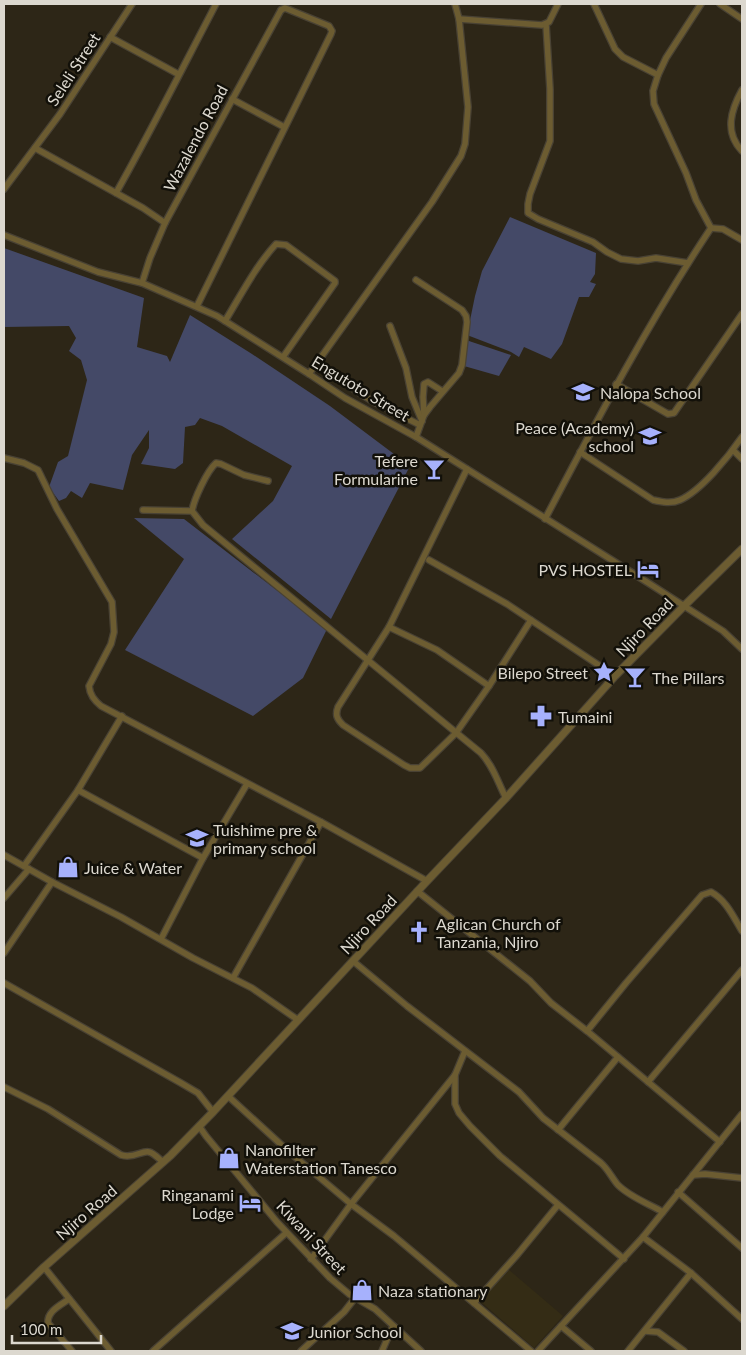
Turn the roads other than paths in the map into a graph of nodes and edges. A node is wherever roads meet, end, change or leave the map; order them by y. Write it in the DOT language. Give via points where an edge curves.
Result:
graph roads {
  1 [pos="132,4"];
  2 [pos="216,4"];
  3 [pos="455,4"];
  4 [pos="558,4"];
  5 [pos="594,4"];
  6 [pos="701,4"];
  7 [pos="720,4"];
  8 [pos="279,7"];
  9 [pos="459,19"];
  10 [pos="742,19"];
  11 [pos="546,24"];
  12 [pos="110,38"];
  13 [pos="178,74"];
  14 [pos="658,74"];
  15 [pos="742,90"];
  16 [pos="232,99"];
  17 [pos="284,127"];
  18 [pos="35,148"];
  19 [pos="742,151"];
  20 [pos="4,189"];
  21 [pos="116,193"];
  22 [pos="165,223"];
  23 [pos="711,228"];
  24 [pos="4,236"];
  25 [pos="742,240"];
  26 [pos="688,263"];
  27 [pos="416,280"];
  28 [pos="142,283"];
  29 [pos="197,306"];
  30 [pos="742,314"];
  31 [pos="226,320"];
  32 [pos="390,326"];
  33 [pos="283,357"];
  34 [pos="309,374"];
  35 [pos="616,384"];
  36 [pos="350,387"];
  37 [pos="442,391"];
  38 [pos="422,420"];
  39 [pos="416,437"];
  40 [pos="742,437"];
  41 [pos="732,450"];
  42 [pos="580,452"];
  43 [pos="4,458"];
  44 [pos="742,459"];
  45 [pos="468,469"];
  46 [pos="268,481"];
  47 [pos="143,510"];
  48 [pos="192,512"];
  49 [pos="545,519"];
  50 [pos="742,549"];
  51 [pos="429,560"];
  52 [pos="684,606"];
  53 [pos="531,620"];
  54 [pos="388,627"];
  55 [pos="742,649"];
  56 [pos="367,660"];
  57 [pos="615,676"];
  58 [pos="489,686"];
  59 [pos="122,716"];
  60 [pos="456,733"];
  61 [pos="247,784"];
  62 [pos="78,790"];
  63 [pos="506,798"];
  64 [pos="321,822"];
  65 [pos="4,855"];
  66 [pos="203,858"];
  67 [pos="26,868"];
  68 [pos="427,881"];
  69 [pos="52,882"];
  70 [pos="417,891"];
  71 [pos="4,898"];
  72 [pos="742,930"];
  73 [pos="161,939"];
  74 [pos="4,953"];
  75 [pos="353,961"];
  76 [pos="742,970"];
  77 [pos="234,978"];
  78 [pos="4,983"];
  79 [pos="298,1020"];
  80 [pos="587,1031"];
  81 [pos="465,1051"];
  82 [pos="618,1057"];
  83 [pos="455,1075"];
  84 [pos="648,1082"];
  85 [pos="4,1087"];
  86 [pos="228,1096"];
  87 [pos="213,1112"];
  88 [pos="742,1114"];
  89 [pos="199,1126"];
  90 [pos="558,1130"];
  91 [pos="720,1142"];
  92 [pos="163,1162"];
  93 [pos="693,1175"];
  94 [pos="742,1178"];
  95 [pos="678,1192"];
  96 [pos="351,1204"];
  97 [pos="558,1205"];
  98 [pos="663,1212"];
  99 [pos="286,1233"];
  100 [pos="643,1237"];
  101 [pos="742,1248"];
  102 [pos="311,1259"];
  103 [pos="624,1259"];
  104 [pos="44,1267"];
  105 [pos="691,1273"];
  106 [pos="355,1298"];
  107 [pos="70,1299"];
  108 [pos="474,1303"];
  109 [pos="4,1306"];
  110 [pos="742,1319"];
  111 [pos="393,1326"];
  112 [pos="561,1326"];
  113 [pos="645,1331"];
  114 [pos="72,1351"];
  115 [pos="111,1351"];
  116 [pos="153,1351"];
  117 [pos="301,1351"];
  118 [pos="382,1351"];
  119 [pos="420,1351"];
  120 [pos="531,1351"];
  121 [pos="538,1351"];
  122 [pos="591,1351"];
  123 [pos="628,1351"];
  124 [pos="684,1351"];
  1 -- 12 [label="street, Seleli Street"];
  2 -- 13 [label="street"];
  3 -- 9 [label="street"];
  4 -- 11 [label="street"];
  5 -- 14 [label="street" via="615,49 623,57"];
  6 -- 14 [label="street"];
  7 -- 10 [label="street"];
  8 -- 16 [label="street, Wazalendo Road"];
  8 -- 17 [label="street" via="318,21 332,31"];
  9 -- 11 [label="street"];
  9 -- 34 [label="street" via="468,107 461,156 432,202"];
  11 -- 26 [label="street" via="551,134 530,194 529,214 593,242 621,259 656,258"];
  12 -- 13 [label="street"];
  12 -- 18 [label="street, Seleli Street"];
  13 -- 21 [label="street"];
  14 -- 23 [label="street" via="653,91 654,104"];
  15 -- 19 [label="street" via="731,115 736,145"];
  16 -- 17 [label="street"];
  16 -- 22 [label="street, Wazalendo Road"];
  17 -- 29 [label="street"];
  18 -- 20 [label="street, Seleli Street"];
  18 -- 21 [label="street"];
  21 -- 22 [label="street"];
  22 -- 28 [label="street, Wazalendo Road"];
  23 -- 25 [label="street" via="723,229"];
  23 -- 26 [label="street"];
  24 -- 28 [label="street, Engutoto Street" via="98,272"];
  26 -- 35 [label="street"];
  27 -- 37 [label="street" via="462,310 466,316 462,365 456,377"];
  28 -- 29 [label="street, Engutoto Street"];
  29 -- 31 [label="street, Engutoto Street"];
  30 -- 35 [label="street" via="674,413 668,414"];
  31 -- 33 [label="street, Engutoto Street"];
  31 -- 33 [label="street" via="272,248 276,244 286,245 335,281"];
  32 -- 38 [label="street"];
  33 -- 34 [label="street, Engutoto Street"];
  34 -- 39 [label="street, Engutoto Street"];
  35 -- 42 [label="street"];
  36 -- 38 [label="street" via="372,401"];
  37 -- 38 [label="street"];
  37 -- 38 [label="street" via="428,382 424,384"];
  38 -- 39 [label="street"];
  39 -- 45 [label="street, Engutoto Street"];
  40 -- 41 [label="street"];
  41 -- 42 [label="street" via="692,492 678,501 666,503 653,500"];
  41 -- 44 [label="street"];
  42 -- 49 [label="street"];
  43 -- 59 [label="street" via="38,470 57,510 112,602 114,632 111,644 89,686 101,706"];
  45 -- 49 [label="street, Engutoto Street"];
  45 -- 54 [label="street"];
  46 -- 48 [label="street" via="216,463"];
  47 -- 48 [label="street"];
  48 -- 56 [label="street"];
  49 -- 52 [label="street, Engutoto Street"];
  50 -- 52 [label="street, Njiro Road"];
  51 -- 53 [label="street"];
  52 -- 55 [label="street, Engutoto Street" via="723,631"];
  52 -- 57 [label="street, Njiro Road"];
  53 -- 57 [label="street"];
  53 -- 58 [label="street"];
  54 -- 56 [label="street"];
  54 -- 58 [label="street" via="437,650"];
  56 -- 60 [label="street"];
  56 -- 60 [label="street" via="338,707 336,714 343,725 404,766 415,769 423,766"];
  57 -- 63 [label="street, Njiro Road"];
  58 -- 60 [label="street"];
  59 -- 61 [label="street"];
  59 -- 62 [label="street"];
  60 -- 63 [label="street" via="490,762"];
  61 -- 64 [label="street"];
  61 -- 66 [label="street"];
  62 -- 66 [label="street"];
  62 -- 67 [label="street"];
  63 -- 68 [label="street, Njiro Road"];
  64 -- 68 [label="street"];
  64 -- 77 [label="street"];
  65 -- 67 [label="street"];
  66 -- 73 [label="street"];
  67 -- 69 [label="street"];
  67 -- 71 [label="street"];
  68 -- 70 [label="street, Njiro Road"];
  69 -- 73 [label="street"];
  69 -- 74 [label="street"];
  70 -- 75 [label="street, Njiro Road"];
  70 -- 80 [label="street"];
  72 -- 80 [label="street" via="718,896 711,892 702,895"];
  73 -- 77 [label="street"];
  75 -- 79 [label="street, Njiro Road"];
  75 -- 81 [label="street"];
  76 -- 84 [label="street"];
  77 -- 79 [label="street"];
  78 -- 87 [label="street" via="198,1093"];
  79 -- 86 [label="street, Njiro Road"];
  80 -- 82 [label="street"];
  81 -- 83 [label="street"];
  81 -- 90 [label="street" via="519,1092 542,1118"];
  82 -- 84 [label="street"];
  82 -- 90 [label="street"];
  83 -- 96 [label="street"];
  83 -- 97 [label="street" via="455,1104 459,1113 486,1143"];
  84 -- 91 [label="street"];
  85 -- 92 [label="street" via="48,1109 121,1155 132,1157 147,1151"];
  86 -- 87 [label="street, Njiro Road"];
  86 -- 96 [label="street"];
  87 -- 89 [label="street, Njiro Road"];
  88 -- 91 [label="street"];
  89 -- 92 [label="street, Njiro Road"];
  89 -- 99 [label="street, Kiwani Street"];
  90 -- 98 [label="street" via="609,1170 629,1193"];
  91 -- 93 [label="street"];
  92 -- 104 [label="street, Njiro Road"];
  93 -- 94 [label="street"];
  93 -- 95 [label="street"];
  95 -- 98 [label="street"];
  95 -- 101 [label="street"];
  96 -- 102 [label="street"];
  96 -- 108 [label="street"];
  97 -- 103 [label="street"];
  97 -- 108 [label="street"];
  98 -- 100 [label="street"];
  99 -- 102 [label="street, Kiwani Street"];
  99 -- 116 [label="street"];
  100 -- 103 [label="street"];
  100 -- 105 [label="street"];
  102 -- 106 [label="street, Kiwani Street"];
  103 -- 112 [label="street"];
  104 -- 107 [label="street"];
  104 -- 109 [label="street, Njiro Road"];
  105 -- 110 [label="street"];
  105 -- 113 [label="street"];
  106 -- 111 [label="street, Kiwani Street"];
  106 -- 117 [label="street"];
  107 -- 114 [label="street" via="50,1314 48,1323"];
  107 -- 115 [label="street"];
  108 -- 120 [label="street"];
  111 -- 118 [label="street"];
  111 -- 119 [label="street, Kiwani Street"];
  112 -- 121 [label="street"];
  112 -- 122 [label="street"];
  113 -- 123 [label="street"];
  113 -- 124 [label="street" via="658,1332"];
}
